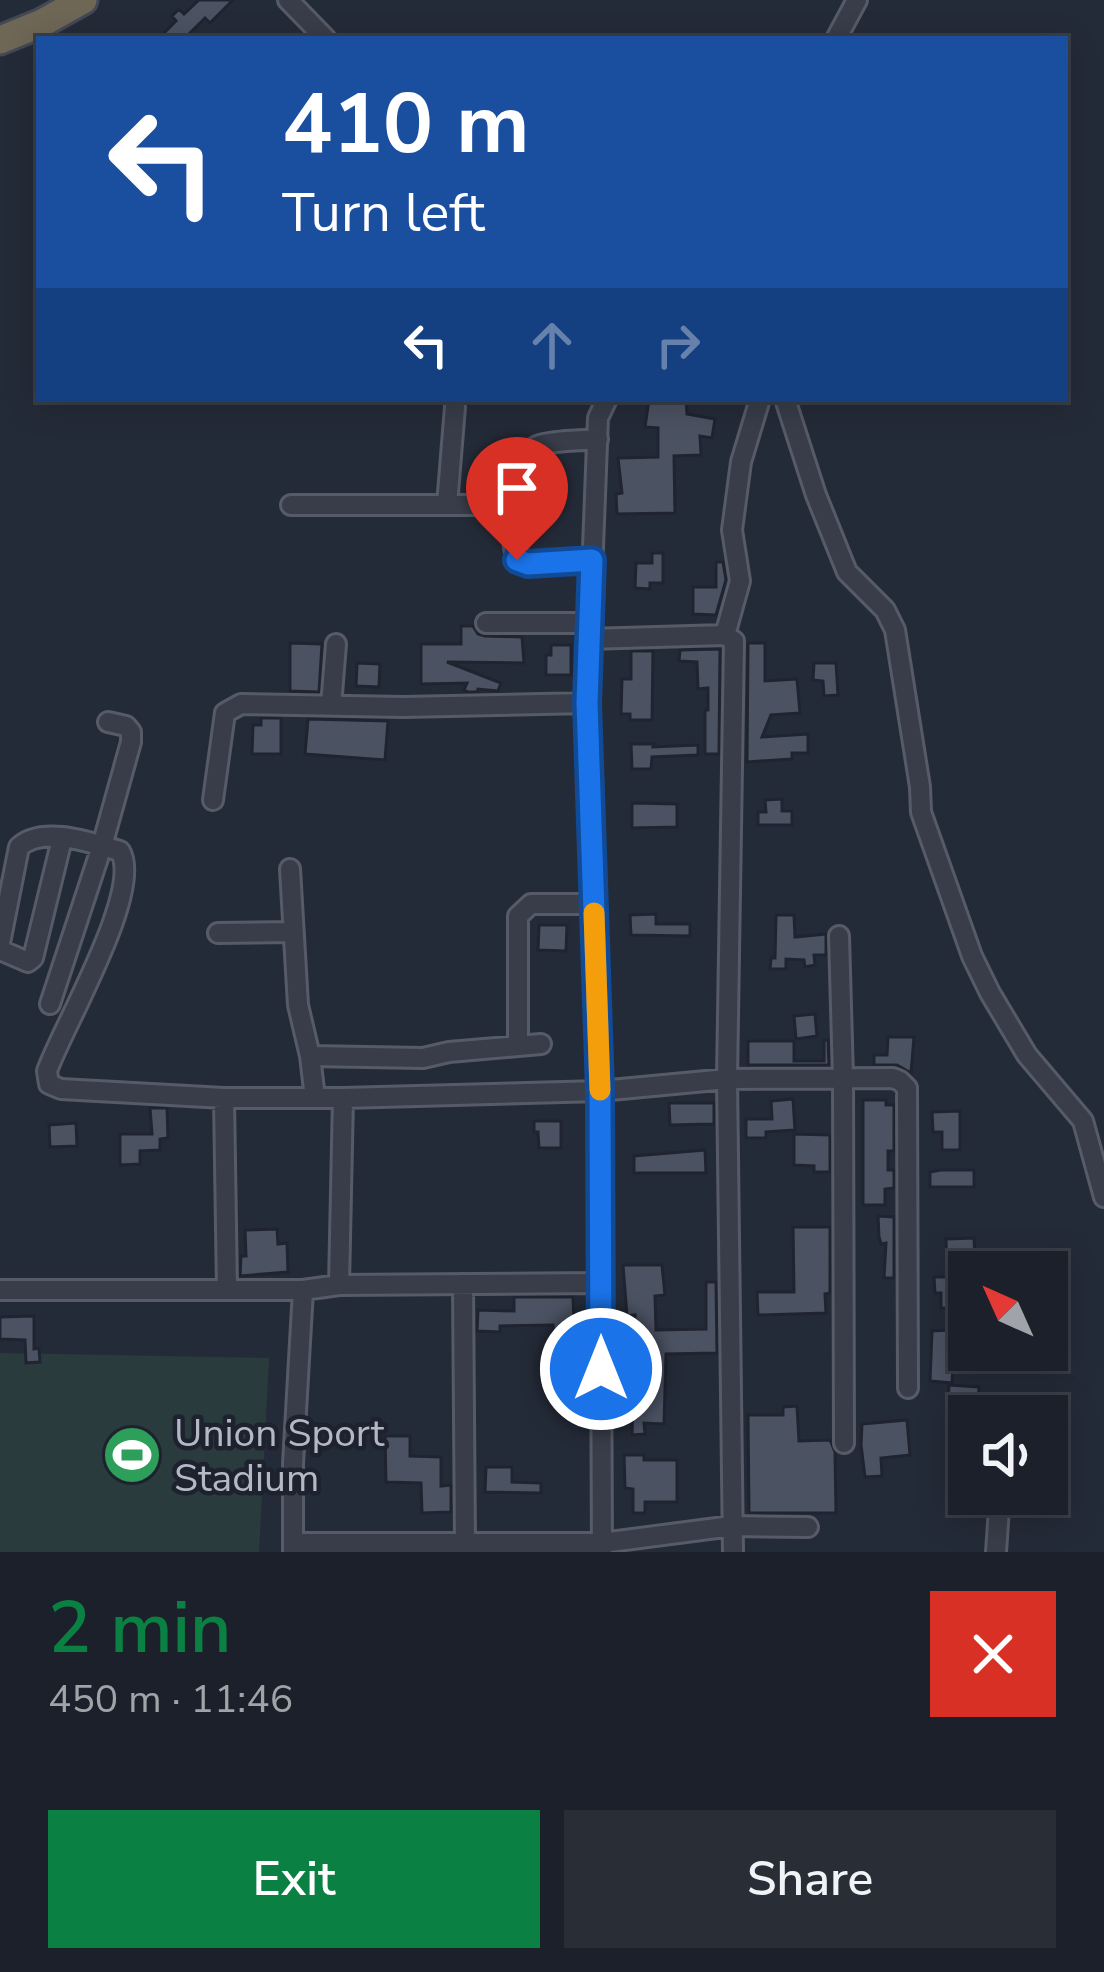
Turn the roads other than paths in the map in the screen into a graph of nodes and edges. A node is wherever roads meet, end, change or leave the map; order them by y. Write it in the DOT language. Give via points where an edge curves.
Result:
graph roads {
  1 [pos="82,0"];
  2 [pos="288,0"];
  3 [pos="856,0"];
  4 [pos="42,12"];
  5 [pos="2,36"];
  6 [pos="323,36"];
  7 [pos="838,36"];
  8 [pos="606,402"];
  9 [pos="759,402"];
  10 [pos="786,402"];
  11 [pos="455,406"];
  12 [pos="598,439"];
  13 [pos="291,505"];
  14 [pos="447,505"];
  15 [pos="512,505"];
  16 [pos="592,560"];
  17 [pos="486,623"];
  18 [pos="589,631"];
  19 [pos="725,635"];
  20 [pos="336,644"];
  21 [pos="587,703"];
  22 [pos="331,706"];
  23 [pos="108,722"];
  24 [pos="214,800"];
  25 [pos="62,838"];
  26 [pos="102,846"];
  27 [pos="290,869"];
  28 [pos="594,904"];
  29 [pos="292,932"];
  30 [pos="218,933"];
  31 [pos="839,936"];
  32 [pos="0,946"];
  33 [pos="50,1004"];
  34 [pos="541,1044"];
  35 [pos="518,1046"];
  36 [pos="310,1056"];
  37 [pos="728,1078"];
  38 [pos="843,1078"];
  39 [pos="600,1091"];
  40 [pos="224,1097"];
  41 [pos="316,1098"];
  42 [pos="343,1098"];
  43 [pos="1104,1197"];
  44 [pos="601,1283"];
  45 [pos="463,1284"];
  46 [pos="339,1285"];
  47 [pos="0,1290"];
  48 [pos="227,1290"];
  49 [pos="303,1290"];
  50 [pos="908,1388"];
  51 [pos="844,1443"];
  52 [pos="999,1515"];
  53 [pos="732,1526"];
  54 [pos="808,1527"];
  55 [pos="465,1543"];
  56 [pos="602,1547"];
  57 [pos="294,1548"];
  58 [pos="733,1552"];
  59 [pos="996,1552"];
  1 -- 4 [label="highway"];
  2 -- 6 [label="street"];
  3 -- 7 [label="street"];
  4 -- 5 [label="highway"];
  8 -- 12 [label="street"];
  9 -- 19 [label="street" via="741,462 732,530 740,581"];
  10 -- 43 [label="street" via="847,572 895,630 921,812 972,956 1027,1054 1083,1121"];
  11 -- 14 [label="street"];
  12 -- 15 [label="street" via="537,446 523,458"];
  12 -- 16 [label="street"];
  13 -- 14 [label="street"];
  14 -- 15 [label="street"];
  15 -- 16 [label="street" via="517,560"];
  16 -- 18 [label="street"];
  17 -- 18 [label="street"];
  18 -- 19 [label="street"];
  18 -- 21 [label="street"];
  19 -- 37 [label="street" via="734,641"];
  20 -- 22 [label="street"];
  21 -- 22 [label="street"];
  21 -- 28 [label="street"];
  22 -- 24 [label="street" via="241,704 225,713"];
  23 -- 26 [label="street" via="131,732"];
  25 -- 26 [label="street"];
  25 -- 32 [label="street" via="19,847"];
  25 -- 32 [label="street" via="33,958"];
  26 -- 33 [label="street"];
  26 -- 40 [label="street" via="126,862 117,916 47,1071 49,1084"];
  27 -- 29 [label="street"];
  28 -- 35 [label="street" via="531,904 518,916"];
  28 -- 39 [label="street"];
  29 -- 30 [label="street"];
  29 -- 36 [label="street"];
  31 -- 38 [label="street"];
  34 -- 35 [label="street"];
  35 -- 36 [label="street" via="423,1058"];
  36 -- 41 [label="street"];
  37 -- 38 [label="street"];
  37 -- 39 [label="street"];
  37 -- 53 [label="street"];
  38 -- 50 [label="street" via="893,1078 907,1088"];
  38 -- 51 [label="street"];
  39 -- 42 [label="street"];
  39 -- 44 [label="street"];
  40 -- 41 [label="street"];
  40 -- 48 [label="street"];
  41 -- 42 [label="street"];
  42 -- 46 [label="street"];
  44 -- 45 [label="street"];
  44 -- 56 [label="street"];
  45 -- 46 [label="street"];
  45 -- 55 [label="street"];
  46 -- 49 [label="street"];
  47 -- 48 [label="street"];
  48 -- 49 [label="street"];
  49 -- 57 [label="street"];
  52 -- 59 [label="street"];
  53 -- 54 [label="street"];
  53 -- 56 [label="street"];
  53 -- 58 [label="street"];
  55 -- 56 [label="street"];
  55 -- 57 [label="street"];
}
